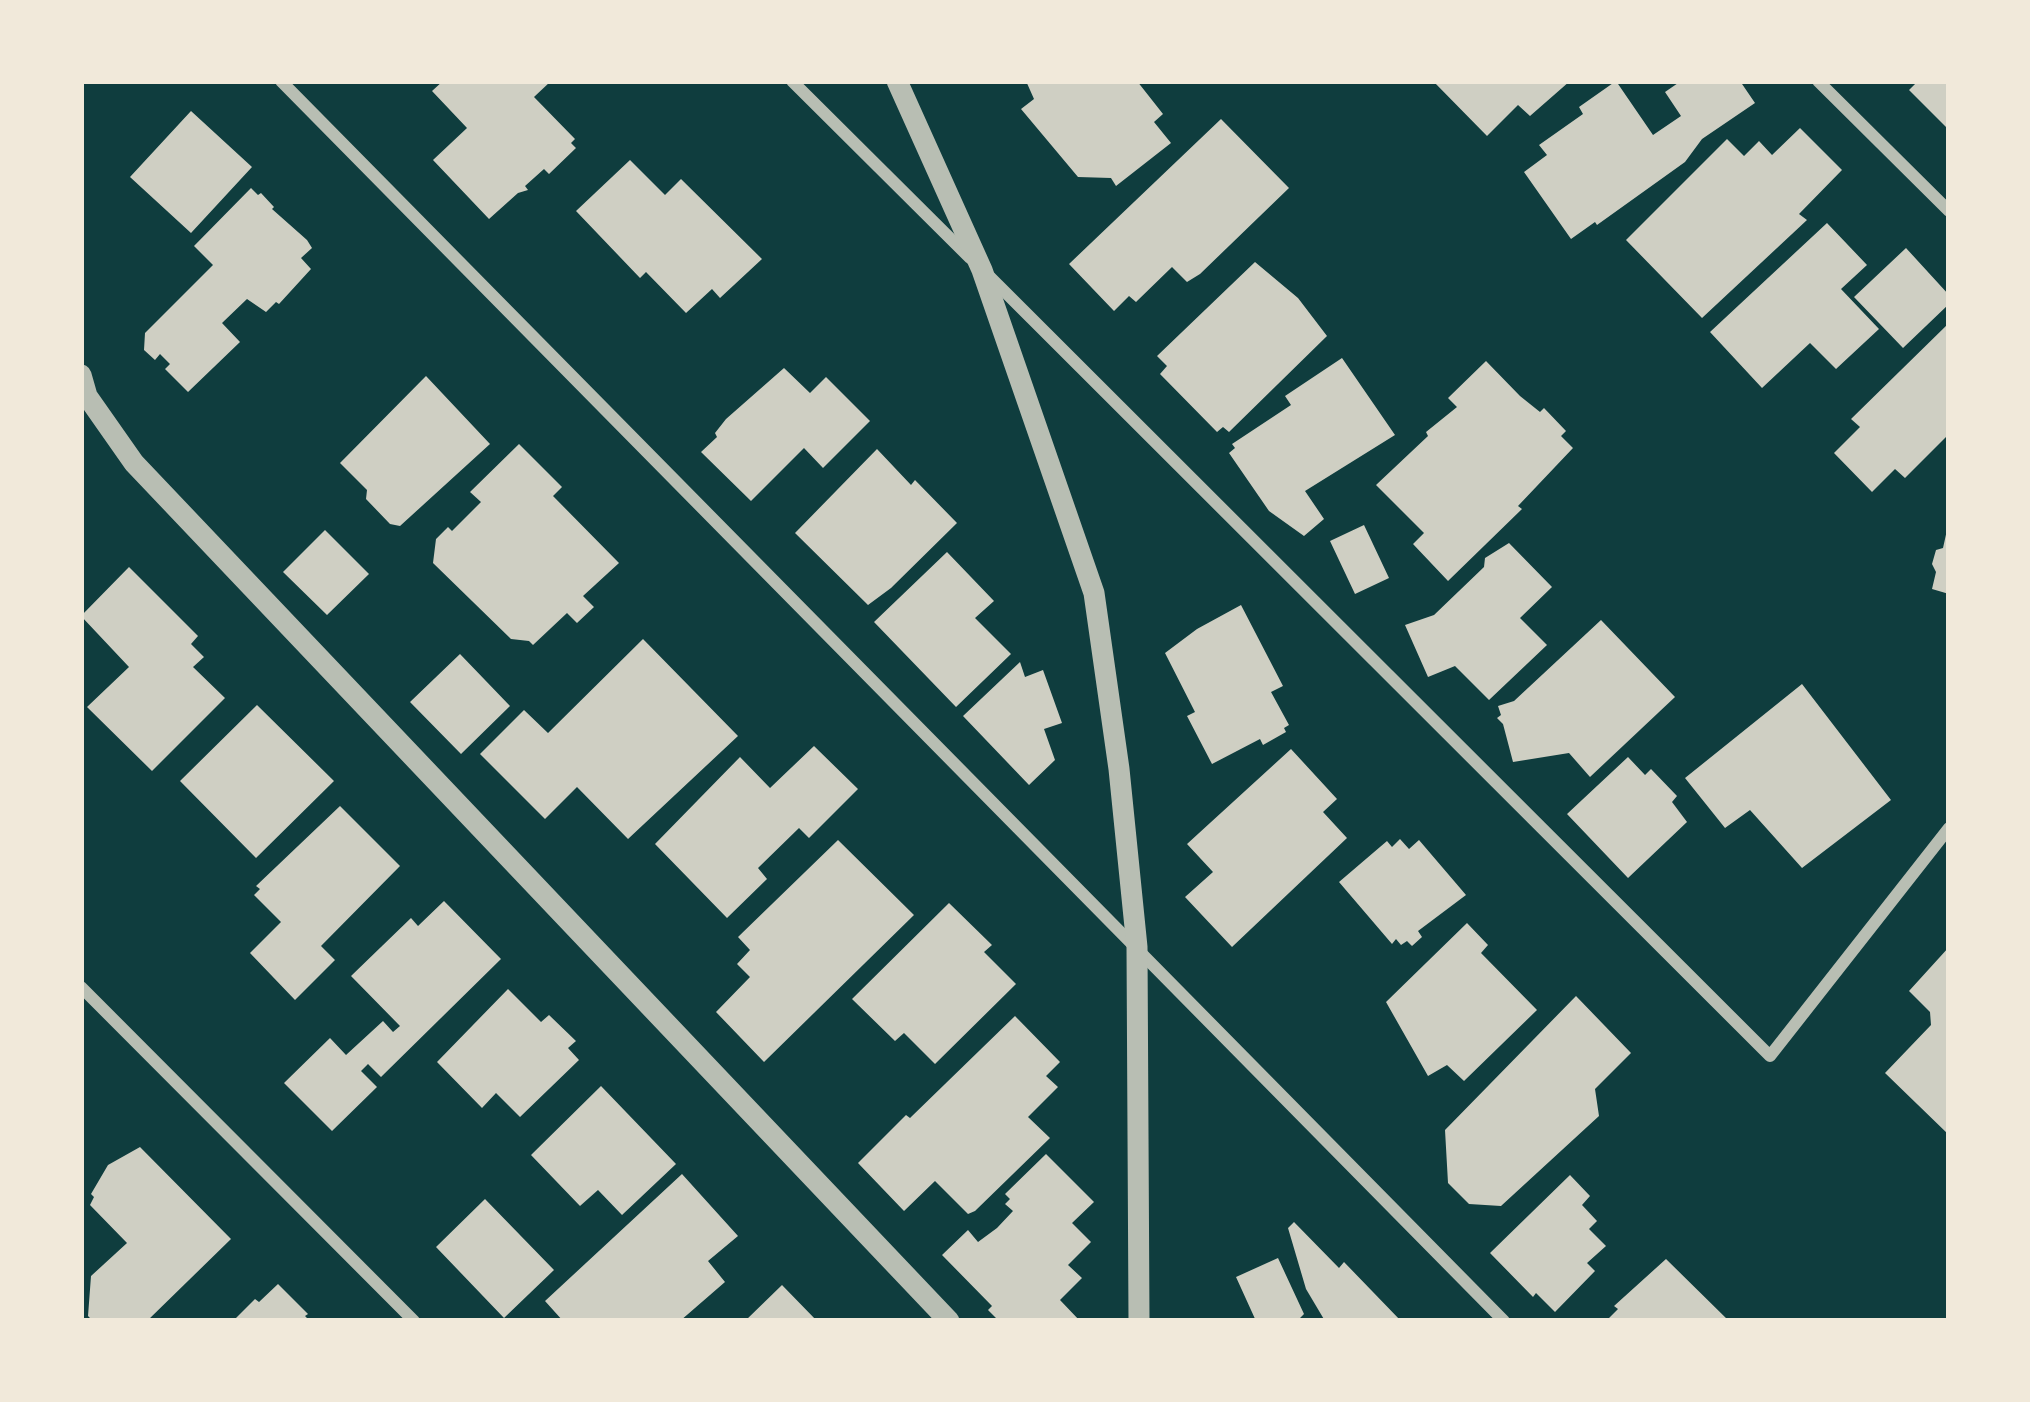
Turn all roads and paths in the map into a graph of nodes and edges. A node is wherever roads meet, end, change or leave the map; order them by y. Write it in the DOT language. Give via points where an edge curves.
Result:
graph roads {
  1 [pos="280,81"];
  2 [pos="792,81"];
  3 [pos="897,81"];
  4 [pos="1818,81"];
  5 [pos="1949,211"];
  6 [pos="982,270"];
  7 [pos="81,375"];
  8 [pos="1949,828"];
  9 [pos="1137,947"];
  10 [pos="81,987"];
  11 [pos="414,1321"];
  12 [pos="950,1321"];
  13 [pos="1139,1321"];
  14 [pos="1504,1321"];
  1 -- 9 [label="street"];
  2 -- 6 [label="street"];
  3 -- 6 [label="street"];
  4 -- 5 [label="street"];
  6 -- 8 [label="street" via="1770,1056"];
  6 -- 9 [label="street" via="1094,592"];
  7 -- 12 [label="street" via="134,463"];
  9 -- 13 [label="street"];
  9 -- 14 [label="street"];
  10 -- 11 [label="street"];
}
